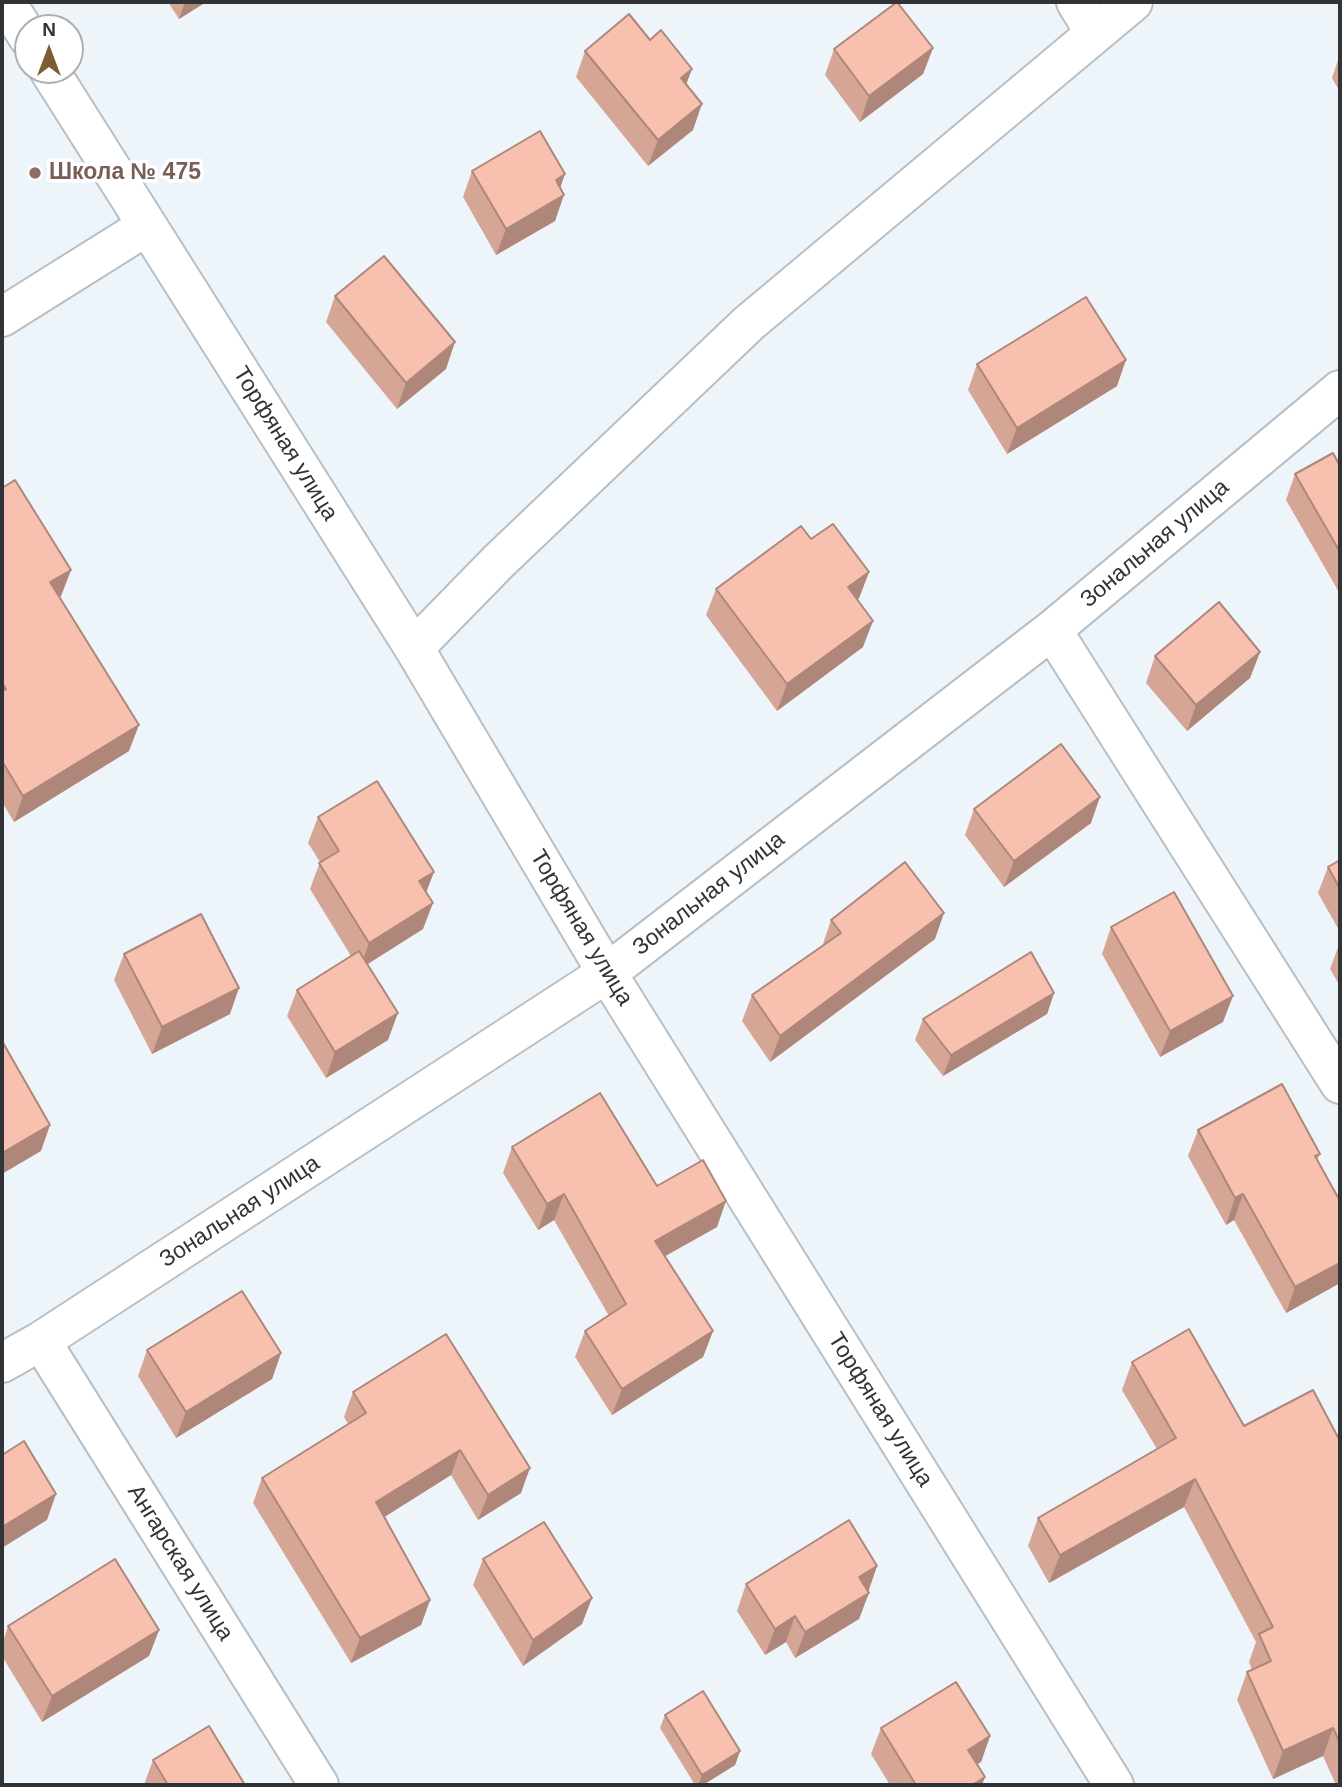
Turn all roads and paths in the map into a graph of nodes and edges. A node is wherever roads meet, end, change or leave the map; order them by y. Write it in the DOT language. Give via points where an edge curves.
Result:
graph roads {
  1 [pos="1133,2"];
  2 [pos="1085,17"];
  3 [pos="58,84"];
  4 [pos="147,226"];
  5 [pos="2,317"];
  6 [pos="1340,390"];
  7 [pos="1052,630"];
  8 [pos="414,648"];
  9 [pos="607,973"];
  10 [pos="1340,1084"];
  11 [pos="41,1341"];
  12 [pos="2,1363"];
  13 [pos="319,1785"];
  14 [pos="1114,1785"];
  1 -- 2 [label="street"];
  2 -- 8 [label="street" via="749,323"];
  3 -- 4 [label="street, Торфяная улица"];
  4 -- 5 [label="street"];
  4 -- 8 [label="street, Торфяная улица"];
  6 -- 7 [label="street, Зональная улица"];
  7 -- 9 [label="street, Зональная улица"];
  7 -- 10 [label="street"];
  8 -- 9 [label="street, Торфяная улица"];
  9 -- 11 [label="street, Зональная улица"];
  9 -- 14 [label="street, Торфяная улица"];
  11 -- 12 [label="street, Зональная улица"];
  11 -- 13 [label="street, Ангарская улица"];
}
